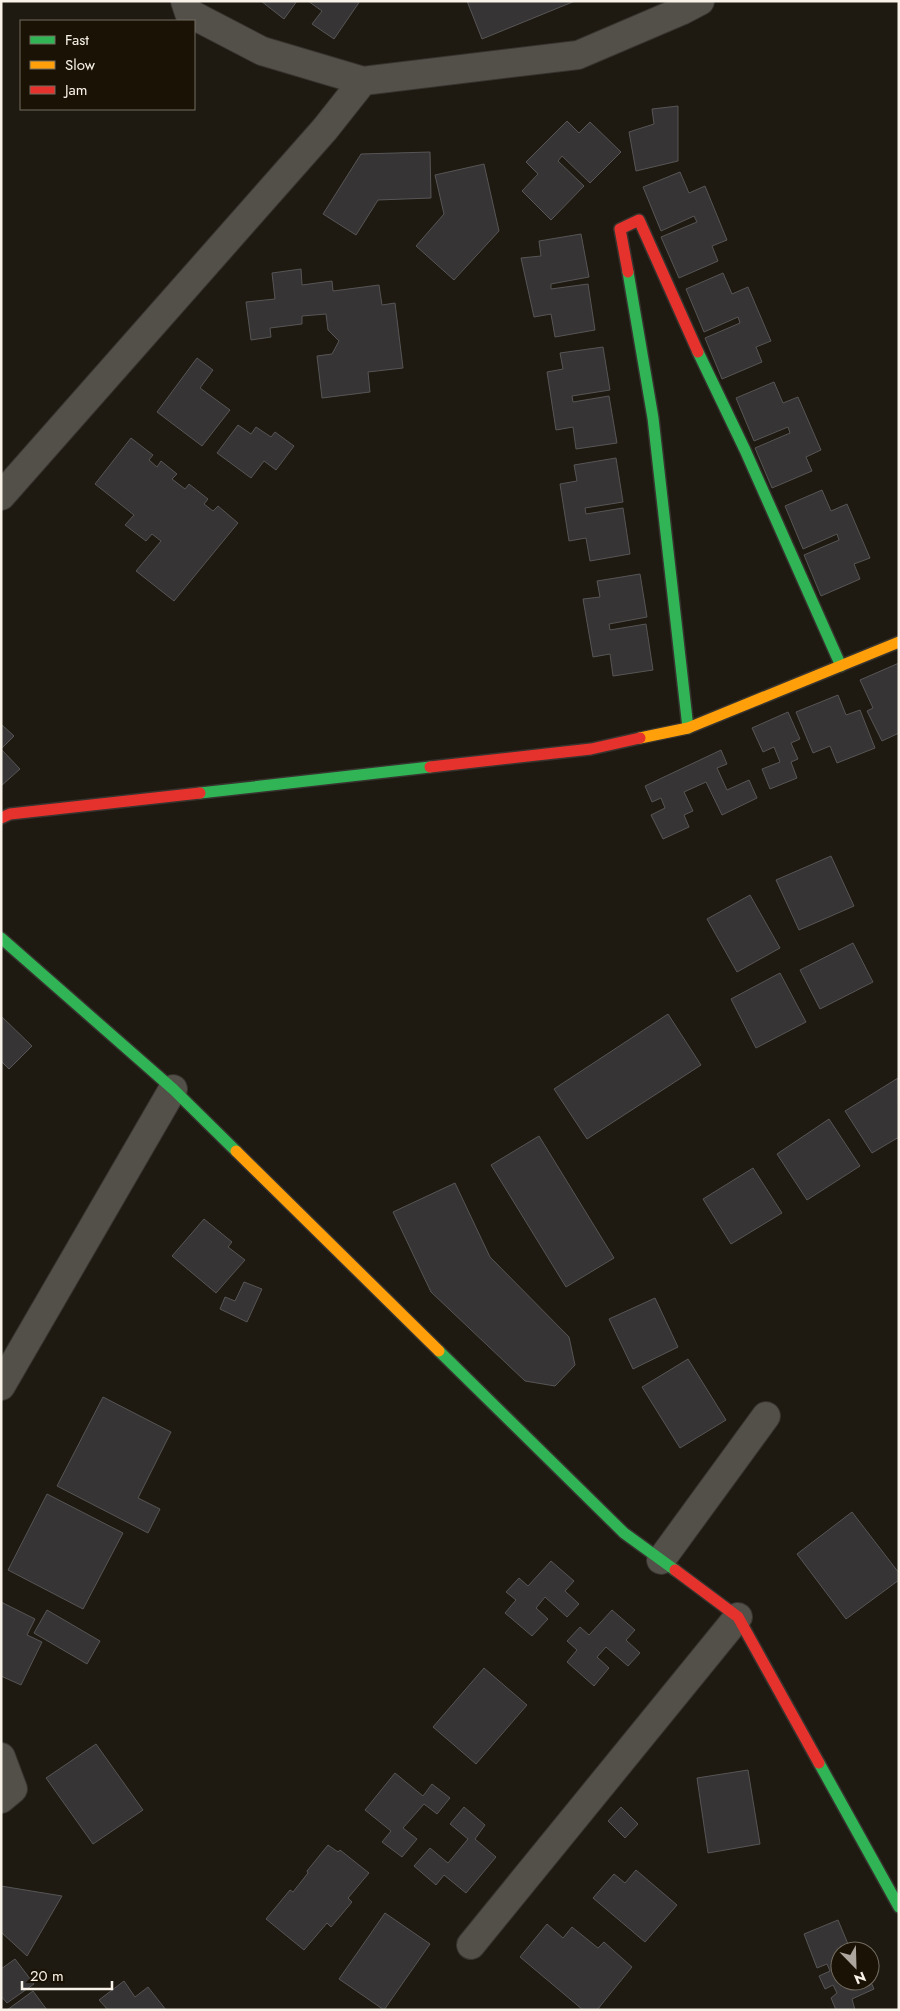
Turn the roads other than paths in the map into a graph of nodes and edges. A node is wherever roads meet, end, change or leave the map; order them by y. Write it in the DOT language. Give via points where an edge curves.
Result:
graph roads {
  1 [pos="184,1"];
  2 [pos="700,1"];
  3 [pos="363,81"];
  4 [pos="1,496"];
  5 [pos="899,642"];
  6 [pos="841,666"];
  7 [pos="688,728"];
  8 [pos="1,818"];
  9 [pos="1,938"];
  10 [pos="173,1089"];
  11 [pos="1,1386"];
  12 [pos="766,1416"];
  13 [pos="661,1560"];
  14 [pos="738,1617"];
  15 [pos="1,1757"];
  16 [pos="1,1799"];
  17 [pos="899,1907"];
  18 [pos="472,1945"];
  1 -- 3 [label="street" via="190,13 262,51"];
  2 -- 3 [label="street" via="578,55"];
  3 -- 4 [label="street" via="326,128"];
  5 -- 6 [label="street"];
  6 -- 7 [label="street"];
  6 -- 7 [label="street" via="639,220 620,229 653,418"];
  7 -- 8 [label="street" via="591,749 10,814"];
  9 -- 10 [label="street"];
  10 -- 11 [label="street"];
  10 -- 13 [label="street" via="624,1533"];
  12 -- 13 [label="street"];
  13 -- 14 [label="street"];
  14 -- 17 [label="street"];
  14 -- 18 [label="street"];
  15 -- 16 [label="street" via="12,1789"];
}
